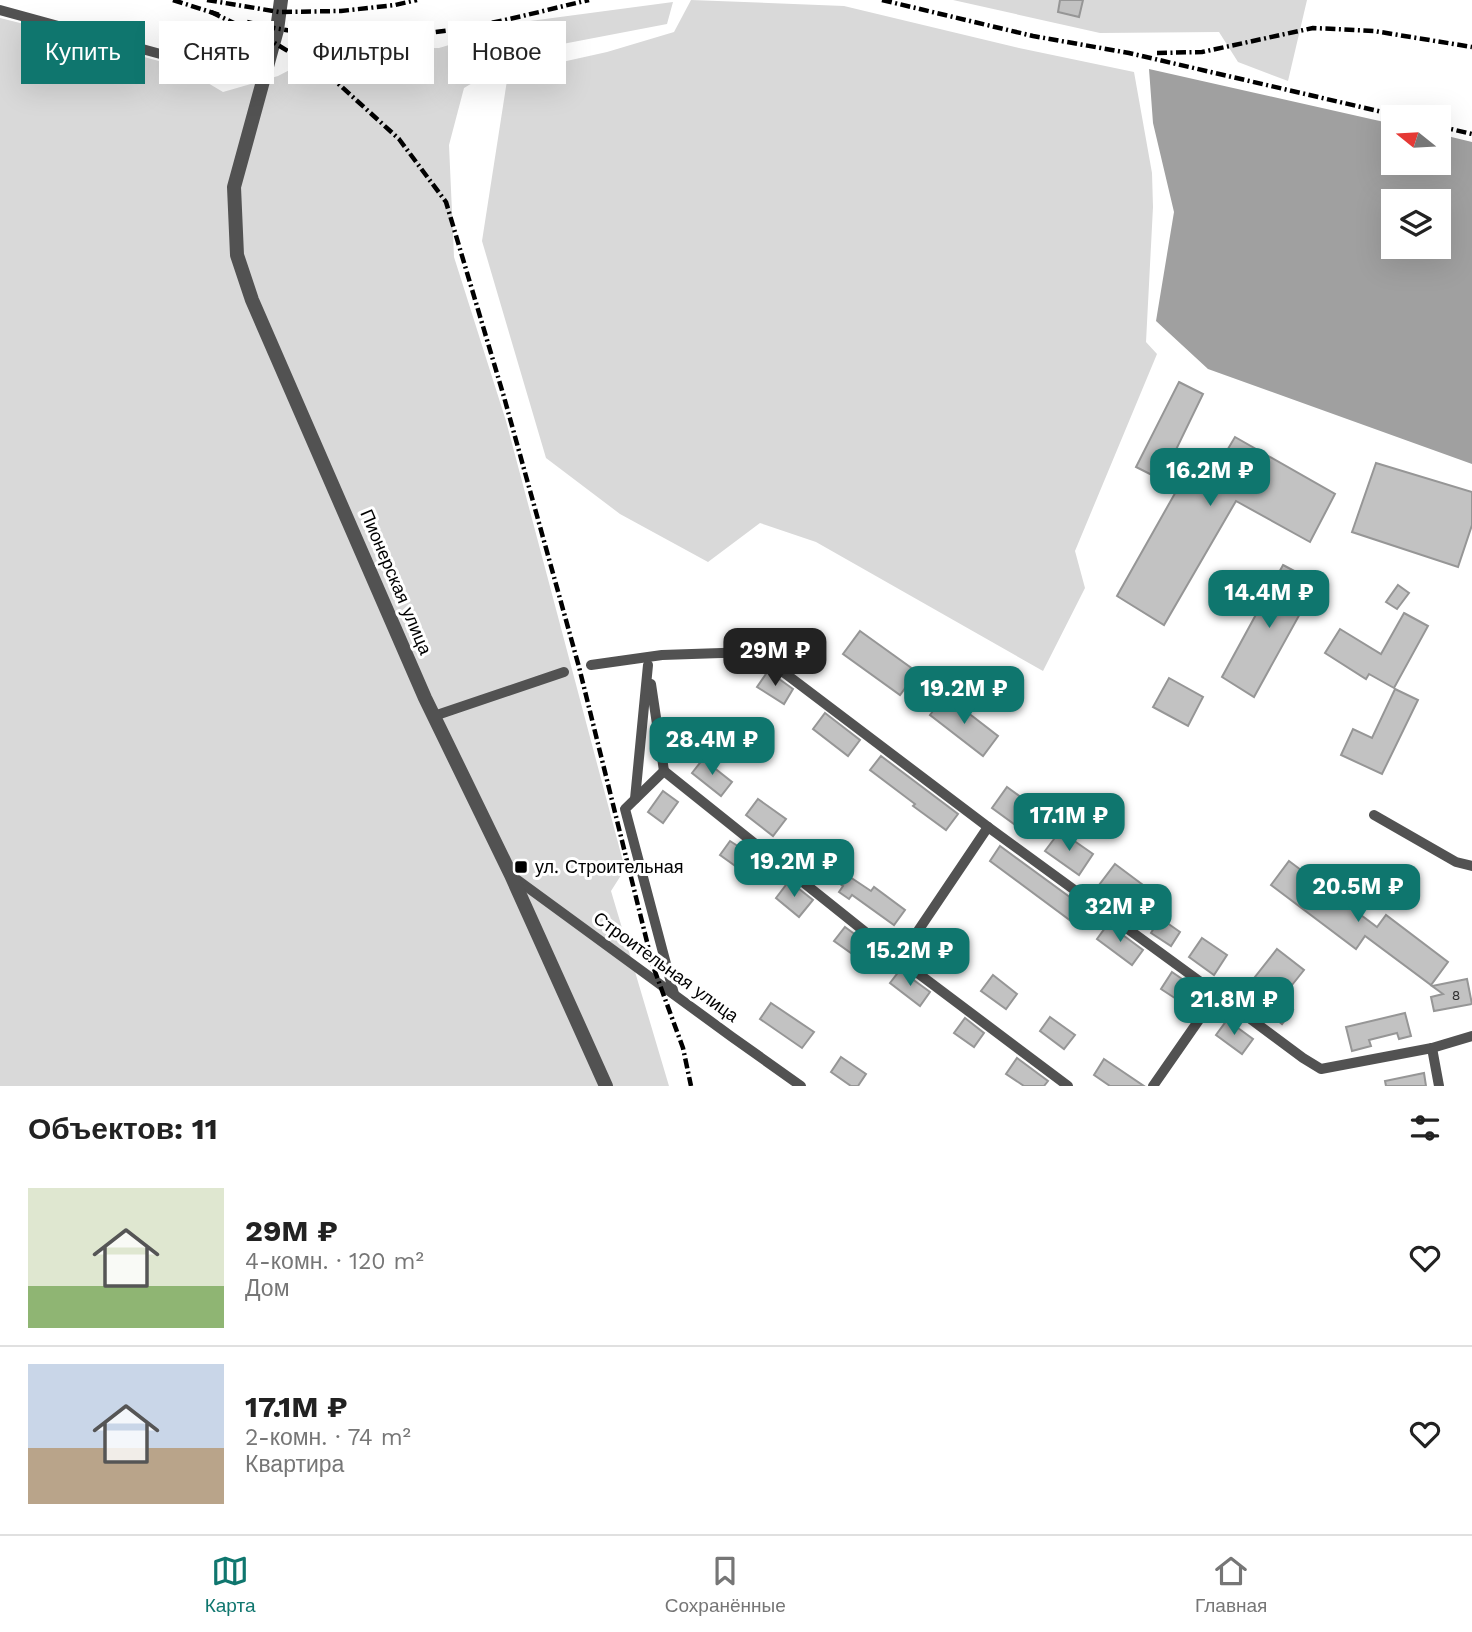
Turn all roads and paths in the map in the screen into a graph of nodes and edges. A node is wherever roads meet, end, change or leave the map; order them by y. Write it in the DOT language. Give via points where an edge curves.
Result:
graph roads {
  1 [pos="281,0"];
  2 [pos="0,10"];
  3 [pos="274,41"];
  4 [pos="159,54"];
  5 [pos="262,84"];
  6 [pos="648,661"];
  7 [pos="591,665"];
  8 [pos="564,672"];
  9 [pos="434,716"];
  10 [pos="663,771"];
  11 [pos="635,799"];
  12 [pos="1374,815"];
  13 [pos="988,827"];
  14 [pos="1472,866"];
  15 [pos="511,875"];
  16 [pos="899,959"];
  17 [pos="674,994"];
  18 [pos="1217,994"];
  19 [pos="1472,1036"];
  20 [pos="1432,1048"];
  21 [pos="607,1086"];
  22 [pos="802,1086"];
  23 [pos="1068,1086"];
  24 [pos="1153,1086"];
  25 [pos="1439,1086"];
  1 -- 3 [label="street, Пионерская улица"];
  2 -- 4 [label="street"];
  5 -- 9 [label="street, Пионерская улица" via="234,187 237,255 252,300"];
  6 -- 7 [label="street"];
  6 -- 10 [label="street"];
  6 -- 11 [label="street"];
  6 -- 13 [label="street" via="662,655 751,652"];
  8 -- 9 [label="street"];
  9 -- 15 [label="street, Пионерская улица"];
  10 -- 11 [label="street"];
  10 -- 16 [label="street"];
  11 -- 17 [label="street" via="625,809"];
  12 -- 14 [label="street" via="1456,862"];
  13 -- 16 [label="street"];
  13 -- 18 [label="street"];
  15 -- 17 [label="street, Строительная улица"];
  15 -- 21 [label="street, Пионерская улица"];
  16 -- 23 [label="street"];
  17 -- 22 [label="street, Строительная улица"];
  18 -- 20 [label="street" via="1321,1069"];
  18 -- 24 [label="street"];
  19 -- 20 [label="street"];
  20 -- 25 [label="street"];
}
